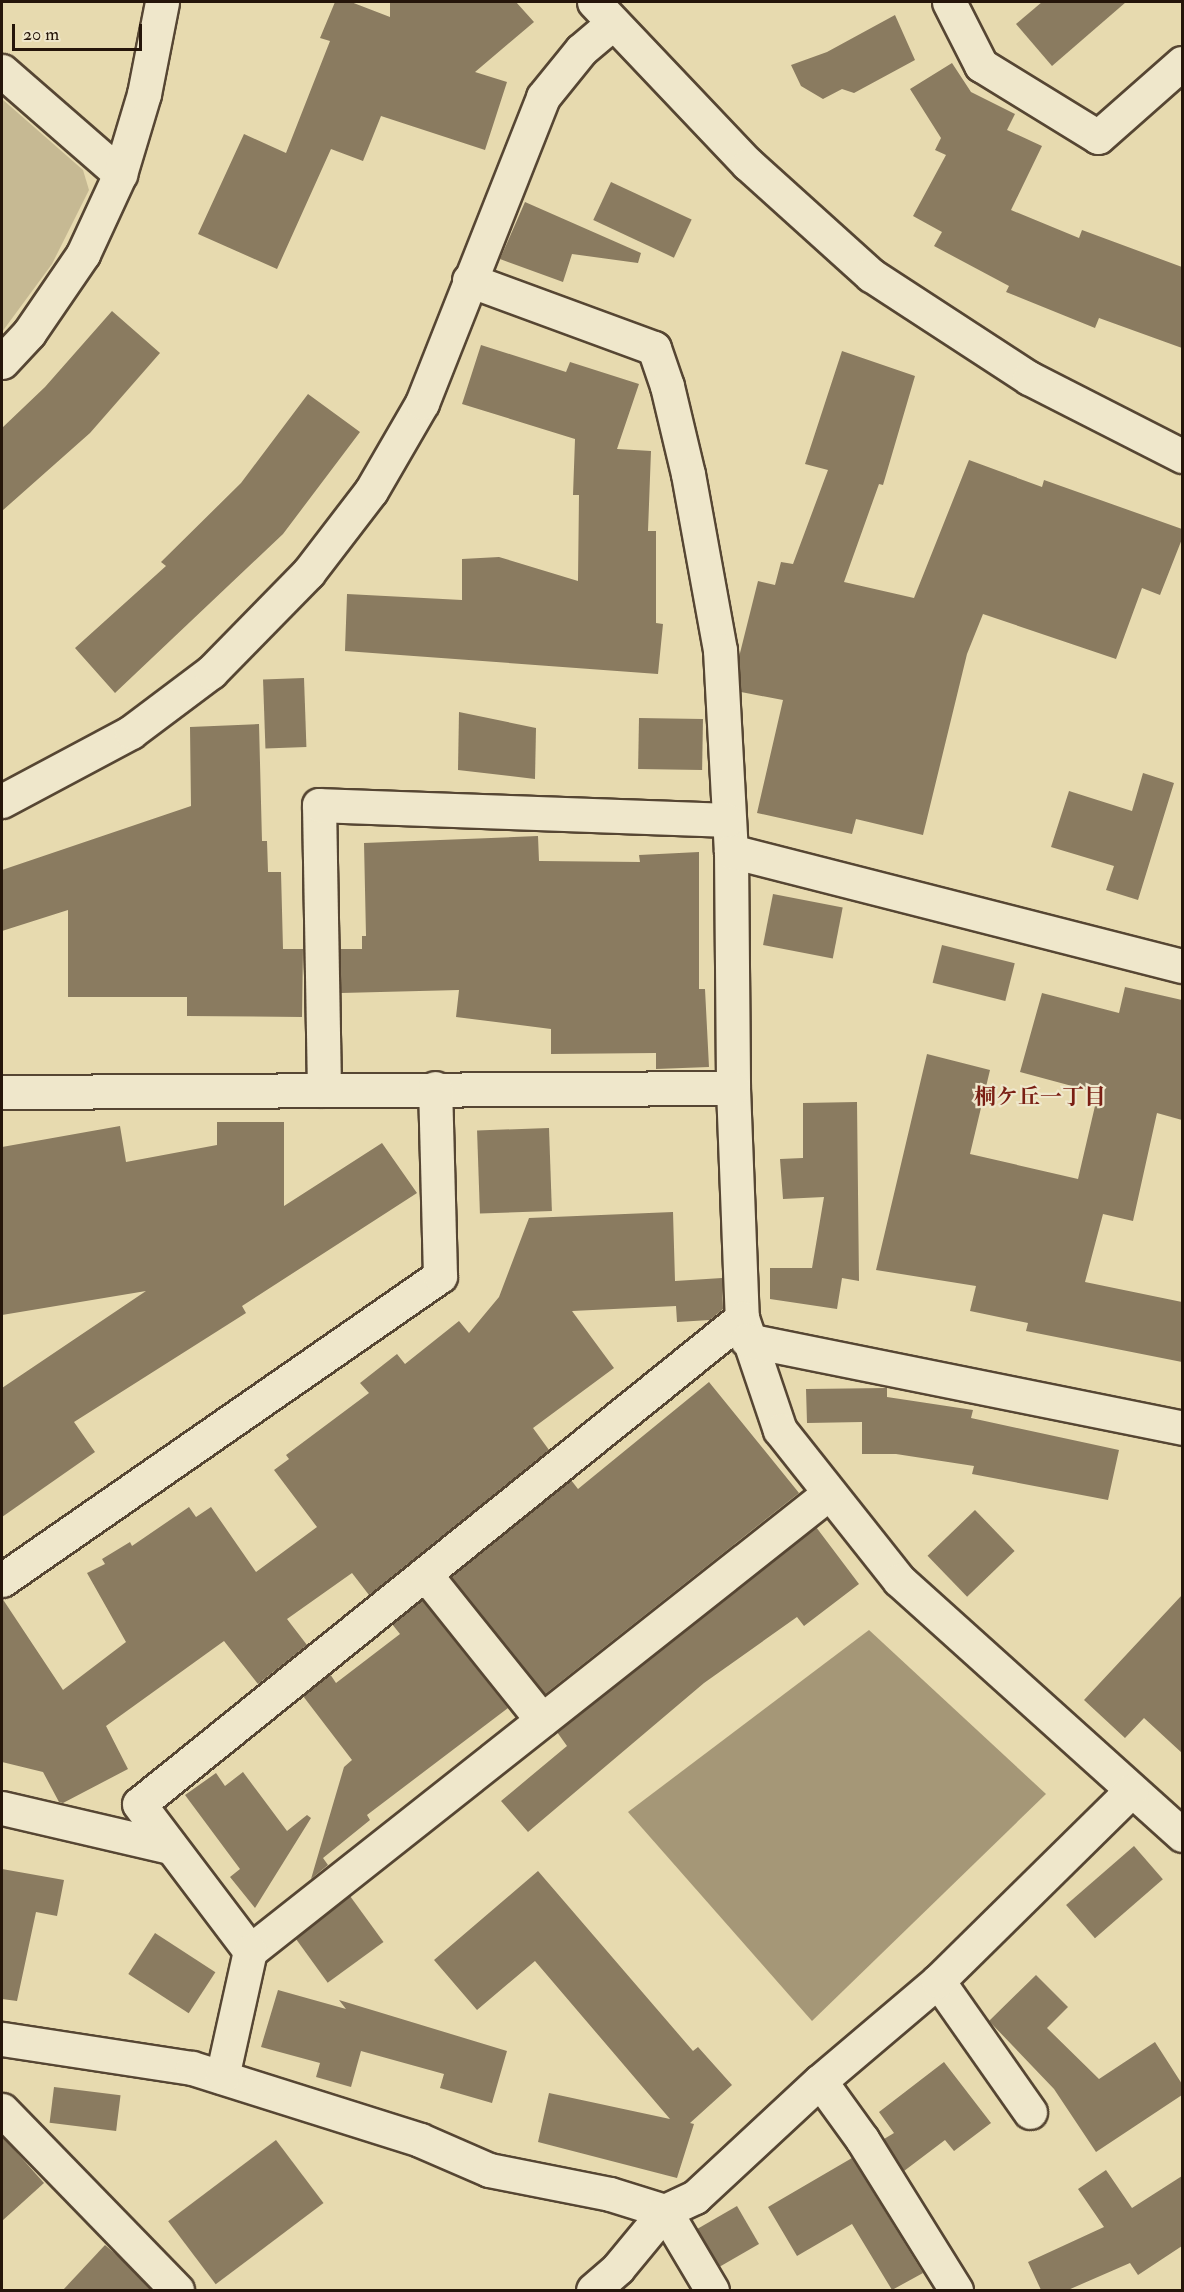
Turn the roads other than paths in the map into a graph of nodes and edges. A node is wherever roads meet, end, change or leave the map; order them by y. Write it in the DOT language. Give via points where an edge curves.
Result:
graph roads {
  1 [pos="162,2"];
  2 [pos="949,2"];
  3 [pos="604,12"];
  4 [pos="1182,63"];
  5 [pos="2,71"];
  6 [pos="120,174"];
  7 [pos="469,280"];
  8 [pos="2,362"];
  9 [pos="1182,456"];
  10 [pos="2,801"];
  11 [pos="729,836"];
  12 [pos="1182,966"];
  13 [pos="435,1088"];
  14 [pos="733,1088"];
  15 [pos="324,1090"];
  16 [pos="2,1092"];
  17 [pos="744,1329"];
  18 [pos="1182,1428"];
  19 [pos="828,1494"];
  20 [pos="6,1567"];
  21 [pos="425,1574"];
  22 [pos="542,1720"];
  23 [pos="1131,1791"];
  24 [pos="2,1808"];
  25 [pos="1182,1835"];
  26 [pos="170,1847"];
  27 [pos="250,1951"];
  28 [pos="938,1981"];
  29 [pos="2,2039"];
  30 [pos="222,2077"];
  31 [pos="820,2081"];
  32 [pos="2,2110"];
  33 [pos="1030,2112"];
  34 [pos="665,2211"];
  35 [pos="177,2290"];
  36 [pos="593,2290"];
  37 [pos="712,2290"];
  38 [pos="956,2290"];
  1 -- 6 [label="street" via="144,94"];
  2 -- 4 [label="street" via="981,65 1098,137"];
  3 -- 7 [label="street" via="581,50 543,97"];
  3 -- 9 [label="street" via="748,164 871,275 1029,378"];
  5 -- 6 [label="street"];
  6 -- 8 [label="street" via="83,254 29,333"];
  7 -- 10 [label="street" via="422,403 371,491 295,590 211,672 131,732"];
  7 -- 11 [label="street" via="654,348 688,474 720,650"];
  11 -- 12 [label="street"];
  11 -- 14 [label="street"];
  11 -- 15 [label="street" via="319,805"];
  13 -- 14 [label="street"];
  13 -- 15 [label="street"];
  13 -- 20 [label="street" via="440,1276"];
  14 -- 17 [label="street"];
  15 -- 16 [label="street"];
  17 -- 18 [label="street"];
  17 -- 19 [label="street" via="780,1430"];
  17 -- 21 [label="street"];
  19 -- 22 [label="street"];
  19 -- 23 [label="street" via="899,1580"];
  21 -- 22 [label="street"];
  21 -- 26 [label="street" via="138,1804"];
  22 -- 27 [label="street"];
  23 -- 25 [label="street"];
  23 -- 28 [label="street"];
  24 -- 26 [label="street"];
  26 -- 27 [label="street"];
  27 -- 30 [label="street"];
  28 -- 31 [label="street"];
  28 -- 33 [label="street"];
  29 -- 30 [label="street" via="192,2068"];
  30 -- 34 [label="street" via="420,2140 489,2170 610,2194"];
  31 -- 34 [label="street" via="695,2197"];
  31 -- 38 [label="street" via="862,2139"];
  32 -- 35 [label="street"];
  34 -- 36 [label="street" via="618,2268"];
  34 -- 37 [label="street"];
}
